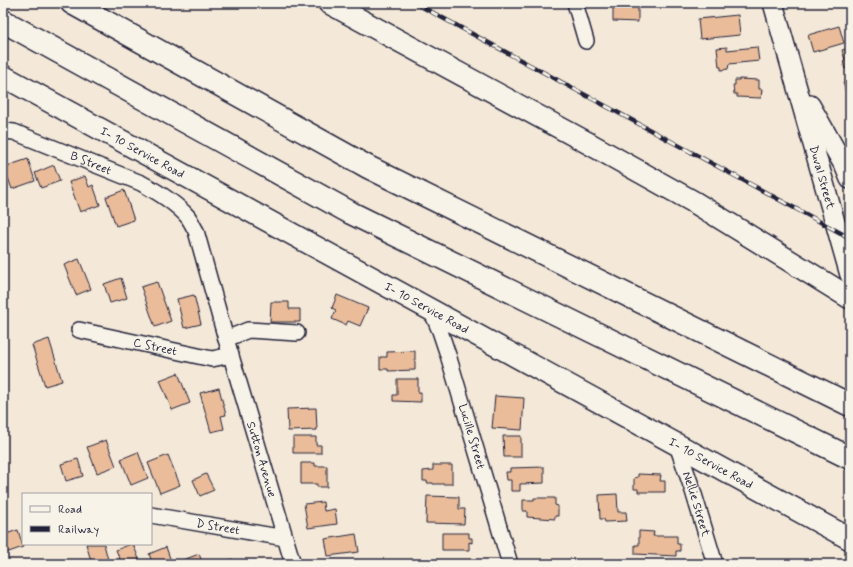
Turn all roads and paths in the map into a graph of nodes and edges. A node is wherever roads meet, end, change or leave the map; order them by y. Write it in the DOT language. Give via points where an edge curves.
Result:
graph roads {
  1 [pos="72,3"];
  2 [pos="329,3"];
  3 [pos="575,3"];
  4 [pos="773,3"];
  5 [pos="3,21"];
  6 [pos="586,41"];
  7 [pos="3,76"];
  8 [pos="796,79"];
  9 [pos="3,131"];
  10 [pos="850,179"];
  11 [pos="850,275"];
  12 [pos="850,298"];
  13 [pos="430,310"];
  14 [pos="79,330"];
  15 [pos="297,333"];
  16 [pos="226,339"];
  17 [pos="231,355"];
  18 [pos="846,403"];
  19 [pos="677,445"];
  20 [pos="850,458"];
  21 [pos="152,515"];
  22 [pos="285,538"];
  23 [pos="850,539"];
  24 [pos="292,564"];
  25 [pos="510,564"];
  26 [pos="715,564"];
  1 -- 18 [label="highway" via="368,167"];
  2 -- 12 [label="main road" via="694,202"];
  3 -- 6 [label="street"];
  4 -- 8 [label="street, Duval Street"];
  5 -- 20 [label="highway" via="351,213"];
  7 -- 13 [label="main road, I- 10 Service Road"];
  8 -- 10 [label="street, Duval Street"];
  8 -- 11 [label="street, Duval Street"];
  9 -- 16 [label="street, B Street" via="14,132 141,183 159,192 189,217 196,231"];
  13 -- 19 [label="main road, I- 10 Service Road"];
  13 -- 25 [label="street, Lucille Street" via="448,355"];
  14 -- 17 [label="street, C Street" via="212,359"];
  15 -- 16 [label="street" via="248,330"];
  16 -- 17 [label="street, Sutton Avenue"];
  17 -- 22 [label="street, Sutton Avenue"];
  19 -- 23 [label="main road, I- 10 Service Road"];
  19 -- 26 [label="street, Nellie Street"];
  21 -- 22 [label="street, D Street"];
  22 -- 24 [label="street, Sutton Avenue"];
}
